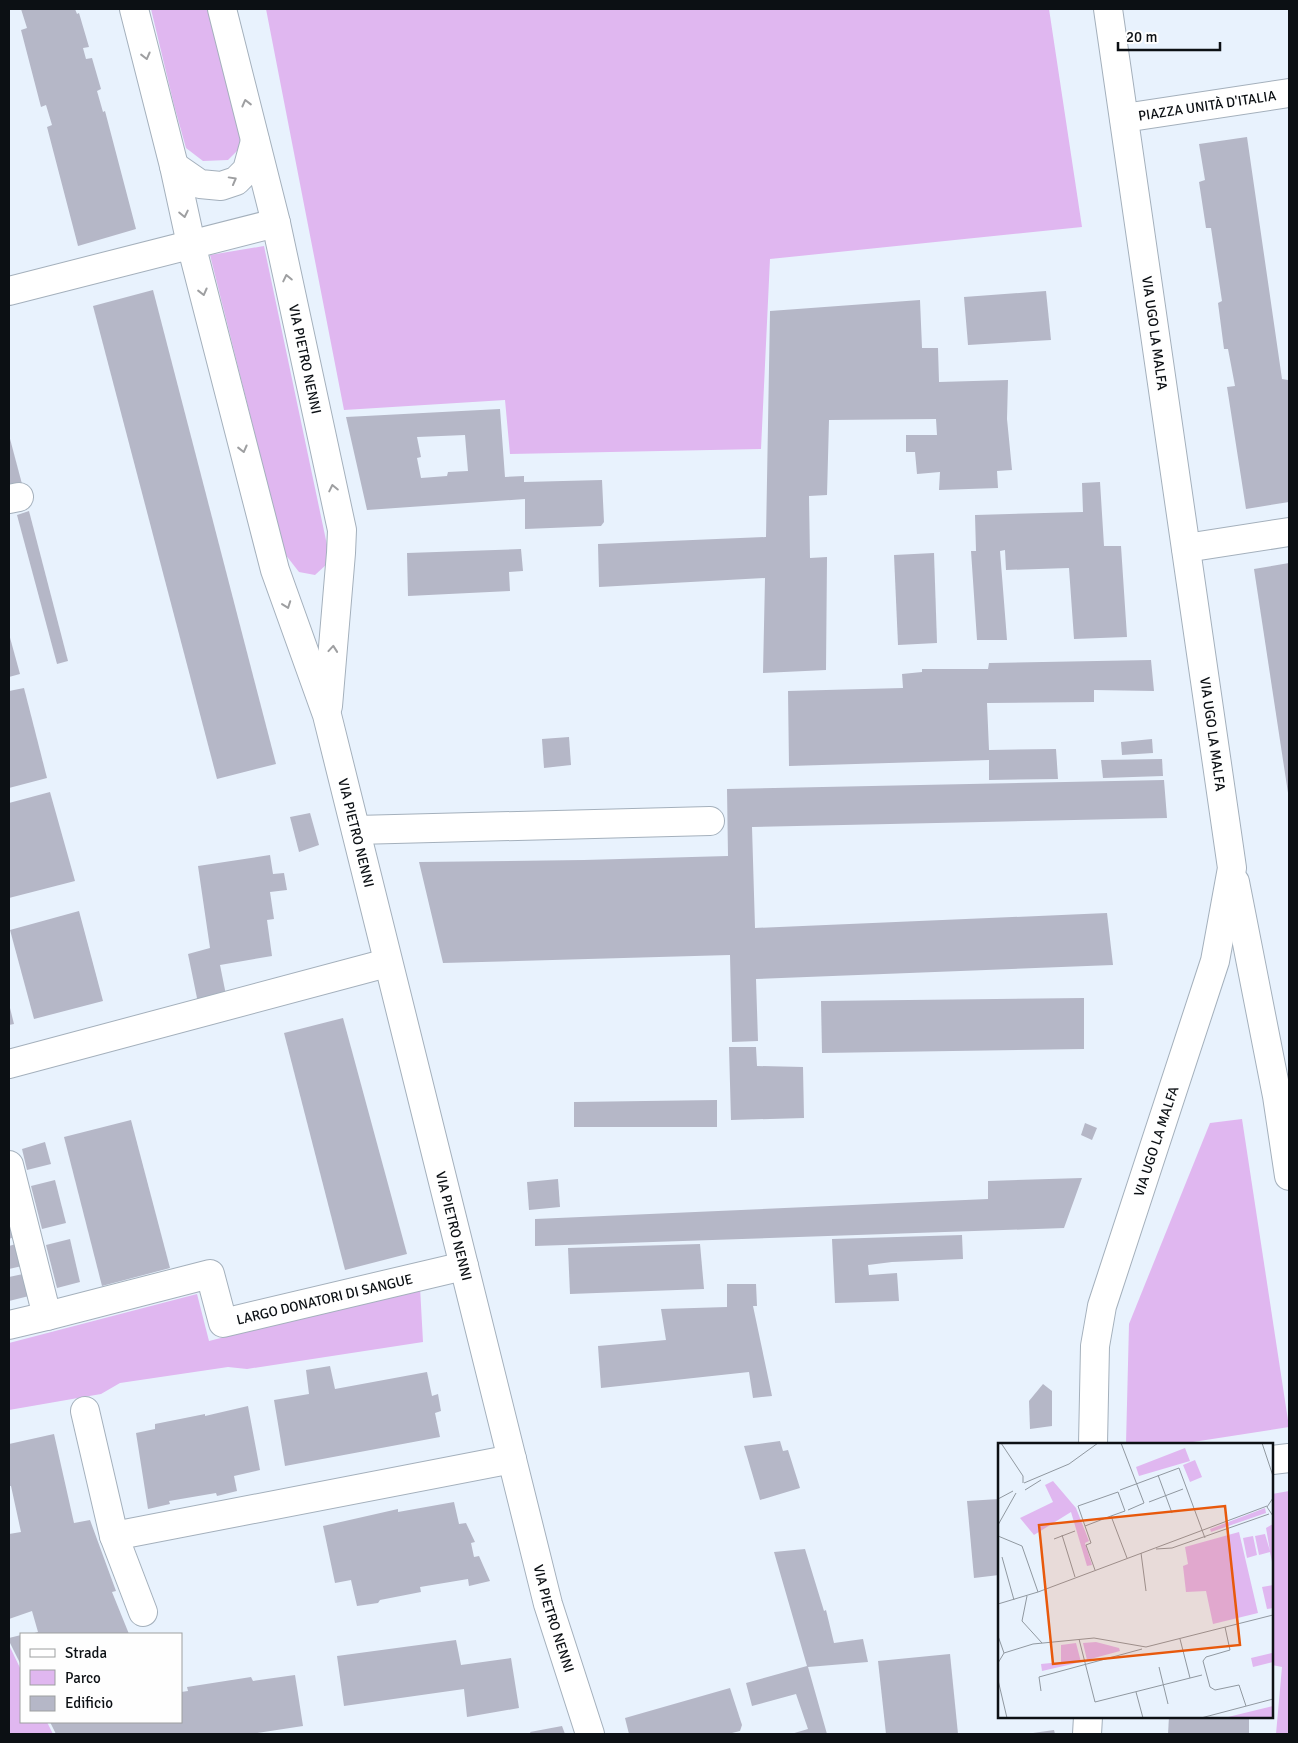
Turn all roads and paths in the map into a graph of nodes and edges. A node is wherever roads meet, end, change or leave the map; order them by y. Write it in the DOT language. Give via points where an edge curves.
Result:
graph roads {
  1 [pos="134,9"];
  2 [pos="222,9"];
  3 [pos="1108,9"];
  4 [pos="1289,93"];
  5 [pos="1124,118"];
  6 [pos="255,141"];
  7 [pos="174,166"];
  8 [pos="276,223"];
  9 [pos="191,244"];
  10 [pos="9,291"];
  11 [pos="1289,532"];
  12 [pos="1186,548"];
  13 [pos="327,715"];
  14 [pos="710,820"];
  15 [pos="356,830"];
  16 [pos="1232,868"];
  17 [pos="387,963"];
  18 [pos="9,1064"];
  19 [pos="9,1165"];
  20 [pos="1289,1176"];
  21 [pos="464,1266"];
  22 [pos="47,1316"];
  23 [pos="9,1325"];
  24 [pos="85,1411"];
  25 [pos="1093,1443"];
  26 [pos="1289,1458"];
  27 [pos="512,1459"];
  28 [pos="1273,1460"];
  29 [pos="114,1536"];
  30 [pos="143,1612"];
  31 [pos="1088,1718"];
  32 [pos="590,1734"];
  33 [pos="1087,1734"];
  1 -- 7 [label="street, VIA PIETRO NENNI, one-way"];
  6 -- 2 [label="street, VIA PIETRO NENNI, one-way"];
  3 -- 5 [label="street, VIA UGO LA MALFA"];
  4 -- 5 [label="street, PIAZZA UNITÀ D'ITALIA"];
  5 -- 12 [label="street, VIA UGO LA MALFA"];
  7 -- 6 [label="street, one-way" via="200,184 221,186 236,181 247,170"];
  6 -- 8 [label="street, VIA PIETRO NENNI"];
  7 -- 9 [label="street, VIA PIETRO NENNI, one-way"];
  8 -- 9 [label="street"];
  13 -- 8 [label="street, VIA PIETRO NENNI, one-way" via="342,530"];
  9 -- 10 [label="street"];
  9 -- 13 [label="street, VIA PIETRO NENNI, one-way" via="275,570"];
  11 -- 12 [label="street"];
  12 -- 16 [label="street, VIA UGO LA MALFA"];
  13 -- 15 [label="street, VIA PIETRO NENNI"];
  14 -- 15 [label="street"];
  15 -- 17 [label="street, VIA PIETRO NENNI"];
  16 -- 20 [label="street" via="1277,1096"];
  16 -- 25 [label="street, VIA UGO LA MALFA" via="1215,961 1102,1306 1095,1346"];
  17 -- 18 [label="street"];
  17 -- 21 [label="street, VIA PIETRO NENNI"];
  19 -- 22 [label="street"];
  21 -- 22 [label="street, LARGO DONATORI DI SANGUE" via="223,1323 210,1274"];
  21 -- 27 [label="street, VIA PIETRO NENNI"];
  22 -- 23 [label="street, LARGO DONATORI DI SANGUE"];
  24 -- 29 [label="street"];
  26 -- 28 [label="street"];
  27 -- 29 [label="street"];
  27 -- 32 [label="street, VIA PIETRO NENNI" via="548,1604"];
  29 -- 30 [label="street"];
  31 -- 33 [label="street"];
}
